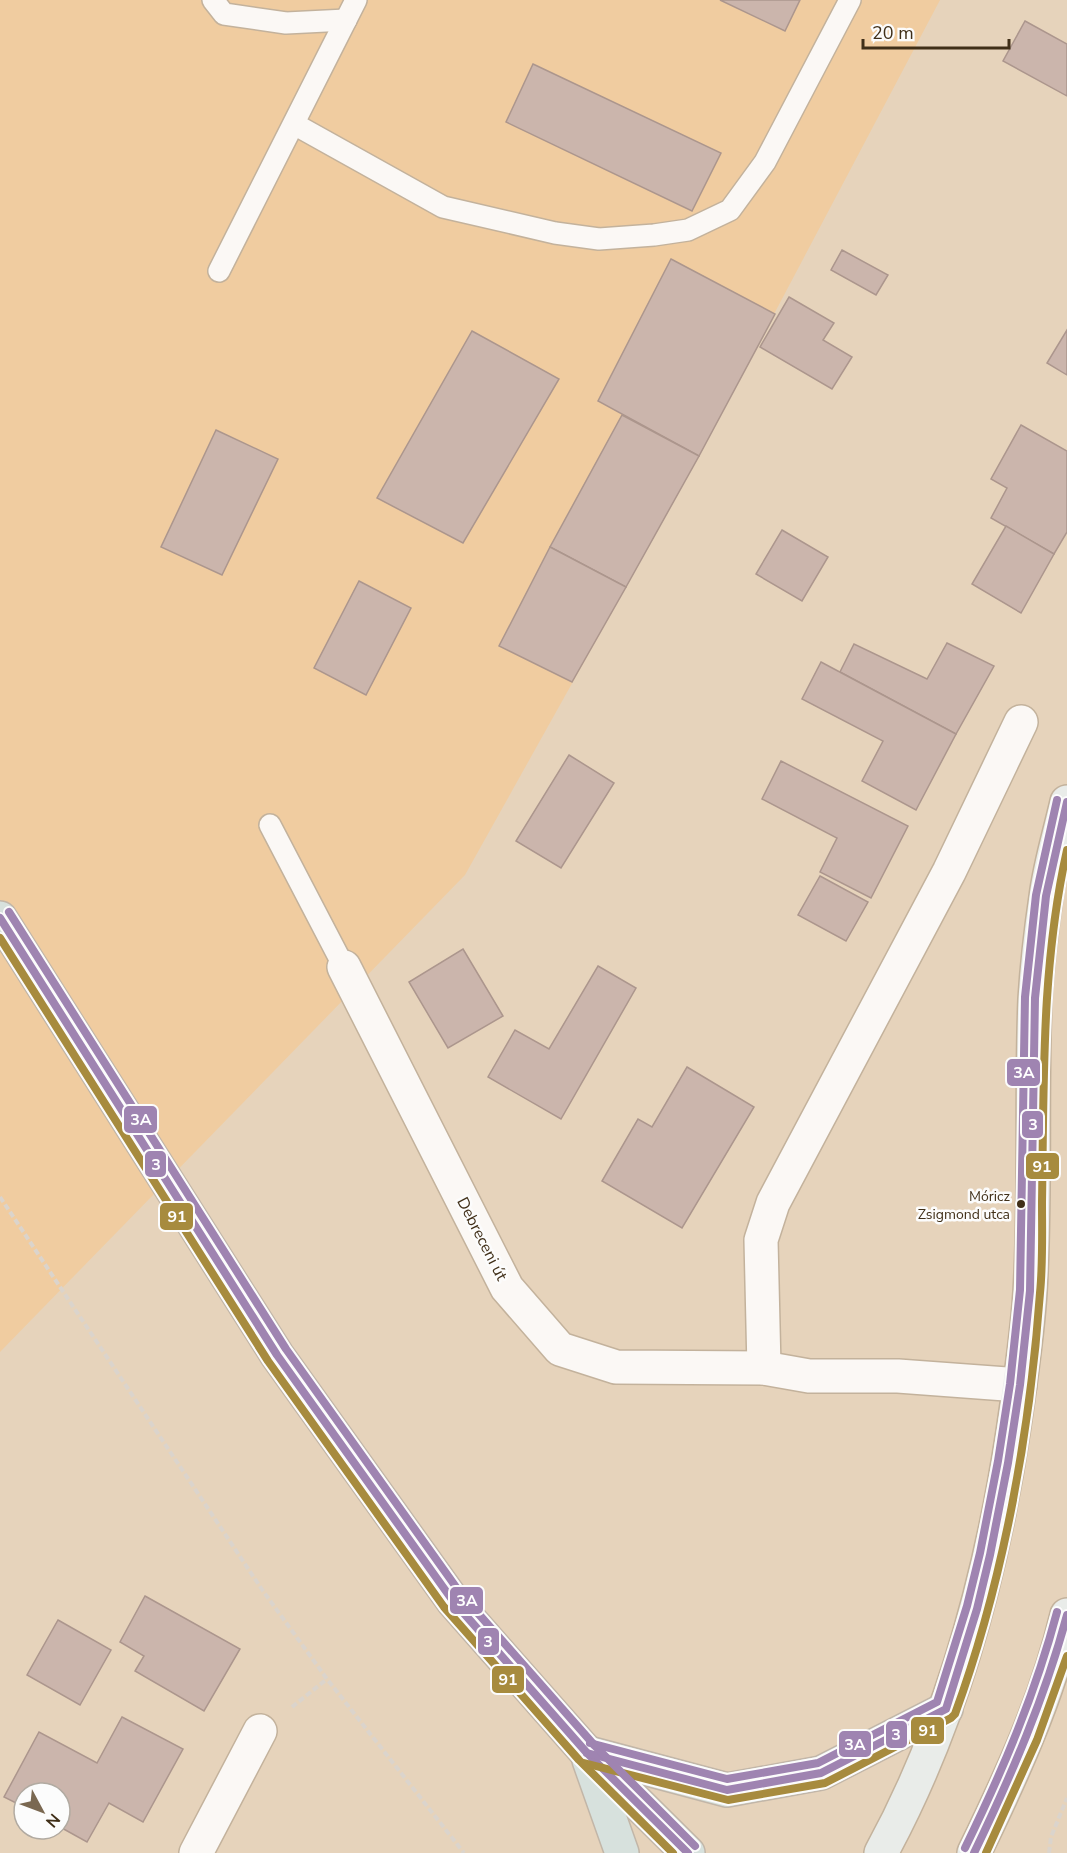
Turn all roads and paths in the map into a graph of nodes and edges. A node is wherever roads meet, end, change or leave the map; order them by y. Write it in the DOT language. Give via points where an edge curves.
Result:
graph roads {
  1 [pos="213,0"];
  2 [pos="356,0"];
  3 [pos="850,0"];
  4 [pos="346,20"];
  5 [pos="294,124"];
  6 [pos="219,271"];
  7 [pos="1021,722"];
  8 [pos="1067,802"];
  9 [pos="270,825"];
  10 [pos="0,918"];
  11 [pos="344,967"];
  12 [pos="0,1197"];
  13 [pos="764,1368"];
  14 [pos="1020,1385"];
  15 [pos="1067,1614"];
  16 [pos="946,1708"];
  17 [pos="260,1731"];
  18 [pos="587,1753"];
  19 [pos="1067,1798"];
  20 [pos="991,1817"];
  21 [pos="196,1853"];
  22 [pos="464,1853"];
  23 [pos="622,1853"];
  24 [pos="688,1853"];
  25 [pos="881,1853"];
  26 [pos="974,1853"];
  27 [pos="995,1853"];
  28 [pos="1049,1853"];
  1 -- 4 [label="lane" via="224,14 286,23"];
  2 -- 4 [label="lane"];
  3 -- 5 [label="lane" via="765,162 730,210 688,230 599,239 443,207"];
  4 -- 5 [label="lane"];
  5 -- 6 [label="lane"];
  7 -- 13 [label="street" via="949,872 773,1203 761,1240"];
  8 -- 14 [label="main road" via="1046,896 1035,998 1030,1291"];
  9 -- 11 [label="lane"];
  10 -- 18 [label="main road" via="277,1355 453,1601"];
  11 -- 13 [label="street, Debreceni út" via="507,1288 560,1349 616,1367"];
  12 -- 22 [label="path" via="263,1591"];
  13 -- 14 [label="street" via="809,1376 898,1376"];
  14 -- 16 [label="main road" via="990,1555"];
  15 -- 20 [label="main road" via="1044,1694"];
  16 -- 18 [label="main road" via="821,1773 727,1790"];
  16 -- 25 [label="main road"];
  17 -- 21 [label="street"];
  18 -- 23 [label="main road"];
  18 -- 24 [label="main road"];
  19 -- 28 [label="path" via="1051,1837"];
  20 -- 26 [label="main road"];
  20 -- 27 [label="main road"];
}
